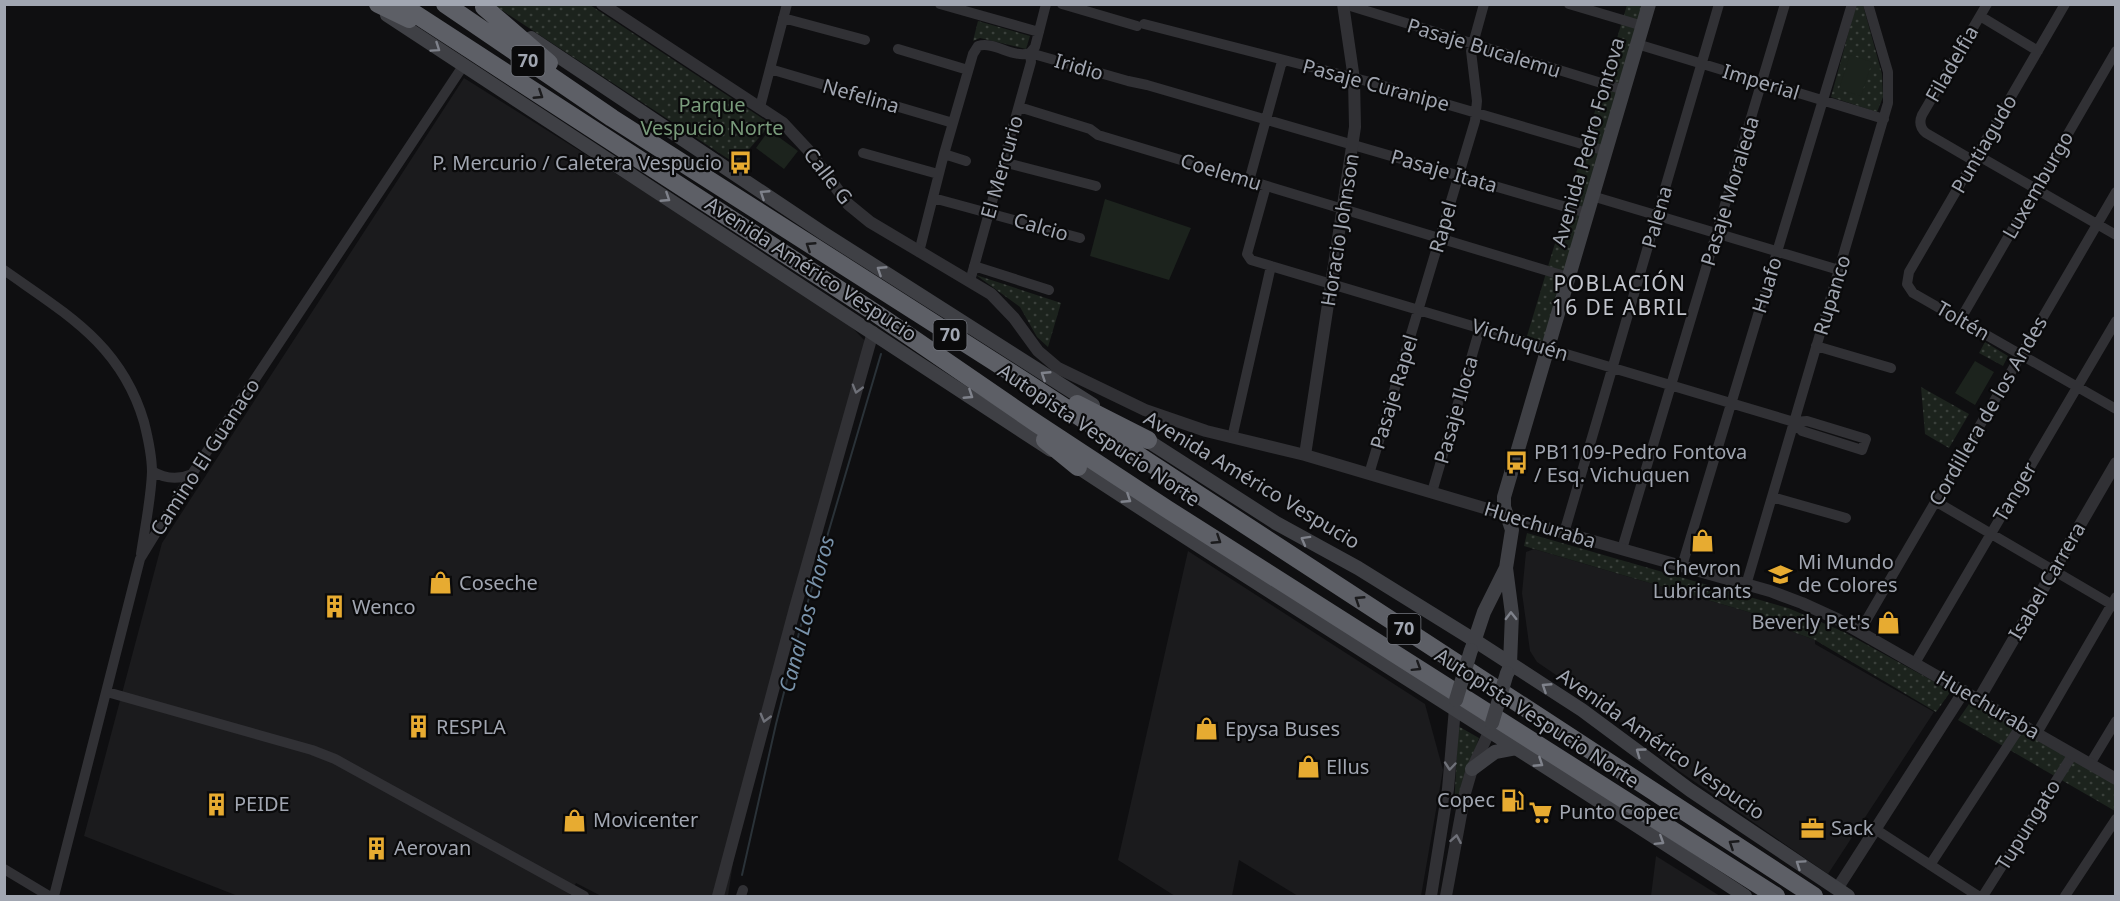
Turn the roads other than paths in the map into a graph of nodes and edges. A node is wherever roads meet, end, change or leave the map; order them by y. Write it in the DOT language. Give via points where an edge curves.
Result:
graph roads {
  1 [pos="370,4"];
  2 [pos="378,4"];
  3 [pos="400,4"];
  4 [pos="445,4"];
  5 [pos="602,4"];
  6 [pos="787,4"];
  7 [pos="940,4"];
  8 [pos="1047,4"];
  9 [pos="1062,4"];
  10 [pos="1344,4"];
  11 [pos="1485,4"];
  12 [pos="1569,4"];
  13 [pos="1649,4"];
  14 [pos="1719,4"];
  15 [pos="1785,4"];
  16 [pos="1852,4"];
  17 [pos="1868,4"];
  18 [pos="1987,4"];
  19 [pos="2065,4"];
  20 [pos="490,8"];
  21 [pos="1980,16"];
  22 [pos="783,18"];
  23 [pos="1642,26"];
  24 [pos="1039,32"];
  25 [pos="454,40"];
  26 [pos="865,40"];
  27 [pos="1472,44"];
  28 [pos="1637,44"];
  29 [pos="898,50"];
  30 [pos="2038,51"];
  31 [pos="2115,51"];
  32 [pos="1030,53"];
  33 [pos="1284,61"];
  34 [pos="1702,64"];
  35 [pos="463,66"];
  36 [pos="770,69"];
  37 [pos="968,70"];
  38 [pos="1354,79"];
  39 [pos="1128,81"];
  40 [pos="1762,82"];
  41 [pos="1624,90"];
  42 [pos="1823,101"];
  43 [pos="760,107"];
  44 [pos="1019,107"];
  45 [pos="1476,113"];
  46 [pos="612,118"];
  47 [pos="1267,119"];
  48 [pos="1884,119"];
  49 [pos="952,123"];
  50 [pos="1353,144"];
  51 [pos="1606,151"];
  52 [pos="863,153"];
  53 [pos="944,154"];
  54 [pos="1976,158"];
  55 [pos="966,161"];
  56 [pos="1004,162"];
  57 [pos="938,174"];
  58 [pos="1459,175"];
  59 [pos="1249,181"];
  60 [pos="1096,186"];
  61 [pos="1266,186"];
  62 [pos="2035,189"];
  63 [pos="2115,192"];
  64 [pos="1592,196"];
  65 [pos="933,198"];
  66 [pos="1343,210"];
  67 [pos="989,212"];
  68 [pos="1587,213"];
  69 [pos="1657,215"];
  70 [pos="2097,224"];
  71 [pos="1717,233"];
  72 [pos="2115,235"];
  73 [pos="1080,238"];
  74 [pos="1440,238"];
  75 [pos="1777,251"];
  76 [pos="919,252"];
  77 [pos="974,266"];
  78 [pos="1271,266"];
  79 [pos="4,270"];
  80 [pos="1839,270"];
  81 [pos="1568,277"];
  82 [pos="970,281"];
  83 [pos="1332,284"];
  84 [pos="1907,284"];
  85 [pos="1049,290"];
  86 [pos="1419,310"];
  87 [pos="1960,320"];
  88 [pos="2115,321"];
  89 [pos="1480,328"];
  90 [pos="873,332"];
  91 [pos="1816,346"];
  92 [pos="1547,348"];
  93 [pos="2020,355"];
  94 [pos="951,363"];
  95 [pos="1612,367"];
  96 [pos="1891,368"];
  97 [pos="1026,382"];
  98 [pos="1671,385"];
  99 [pos="2077,387"];
  100 [pos="1731,403"];
  101 [pos="2115,409"];
  102 [pos="1794,422"];
  103 [pos="1232,438"];
  104 [pos="1148,440"];
  105 [pos="1305,455"];
  106 [pos="2115,463"];
  107 [pos="1078,467"];
  108 [pos="152,471"];
  109 [pos="192,474"];
  110 [pos="1369,474"];
  111 [pos="1432,492"];
  112 [pos="1772,497"];
  113 [pos="1935,501"];
  114 [pos="1508,517"];
  115 [pos="1846,518"];
  116 [pos="1564,533"];
  117 [pos="1991,534"];
  118 [pos="1622,549"];
  119 [pos="140,559"];
  120 [pos="1682,566"];
  121 [pos="1506,568"];
  122 [pos="2053,570"];
  123 [pos="1746,585"];
  124 [pos="2114,603"];
  125 [pos="1484,612"];
  126 [pos="1446,623"];
  127 [pos="1860,631"];
  128 [pos="1473,645"];
  129 [pos="1916,663"];
  130 [pos="1509,669"];
  131 [pos="1964,691"];
  132 [pos="107,692"];
  133 [pos="1978,699"];
  134 [pos="1455,704"];
  135 [pos="2115,721"];
  136 [pos="2022,724"];
  137 [pos="1491,727"];
  138 [pos="2037,733"];
  139 [pos="1516,748"];
  140 [pos="2073,754"];
  141 [pos="2090,764"];
  142 [pos="1472,770"];
  143 [pos="2115,779"];
  144 [pos="2115,819"];
  145 [pos="1662,825"];
  146 [pos="1875,829"];
  147 [pos="1930,865"];
  148 [pos="4,869"];
  149 [pos="1843,893"];
  150 [pos="49,897"];
  151 [pos="54,897"];
  152 [pos="584,897"];
  153 [pos="718,897"];
  154 [pos="1431,897"];
  155 [pos="1446,897"];
  156 [pos="1745,897"];
  157 [pos="1753,897"];
  158 [pos="1776,897"];
  159 [pos="1814,897"];
  160 [pos="1978,897"];
  161 [pos="1983,897"];
  162 [pos="2065,897"];
  1 -- 35 [label="main road, Avenida Américo Vespucio, one-way"];
  2 -- 25 [label="highway"];
  3 -- 25 [label="highway, Autopista Vespucio Norte / 70"];
  4 -- 46 [label="highway, Autopista Vespucio Norte / 70"];
  5 -- 43 [label="street, Calle G"];
  6 -- 22 [label="street"];
  7 -- 24 [label="street"];
  8 -- 24 [label="street, El Mercurio"];
  9 -- 33 [label="street, Pasaje Curanipe"];
  10 -- 27 [label="street, Pasaje Bucalemu"];
  10 -- 38 [label="street, Horacio Johnson"];
  11 -- 27 [label="street, Rapel"];
  12 -- 23 [label="street"];
  13 -- 23 [label="main road, Avenida Pedro Fontova"];
  14 -- 34 [label="street, Palena"];
  15 -- 40 [label="street, Pasaje Moraleda"];
  16 -- 42 [label="street, Huafo"];
  17 -- 48 [label="street, Rupanco" via="1890,80"];
  18 -- 21 [label="street, Filadelfia"];
  19 -- 30 [label="street, Puntiagudo"];
  20 -- 46 [label="highway"];
  104 -- 20 [label="main road, Avenida Américo Vespucio, one-way" via="823,233"];
  21 -- 30 [label="street"];
  21 -- 54 [label="street, Filadelfia" via="1922,115 1921,126 1926,134"];
  22 -- 26 [label="street"];
  22 -- 36 [label="street"];
  23 -- 28 [label="main road, Avenida Pedro Fontova"];
  24 -- 32 [label="street, El Mercurio"];
  25 -- 94 [label="highway, Autopista Vespucio Norte / 70, one-way"];
  27 -- 41 [label="street, Pasaje Bucalemu"];
  27 -- 45 [label="street, Rapel"];
  28 -- 34 [label="street, Imperial"];
  28 -- 41 [label="main road, Avenida Pedro Fontova"];
  29 -- 37 [label="street"];
  30 -- 54 [label="street, Puntiagudo"];
  31 -- 62 [label="street, Luxemburgo"];
  32 -- 37 [label="street" via="1022,55 981,45 974,51"];
  32 -- 39 [label="street, Iridio"];
  32 -- 44 [label="street, El Mercurio"];
  33 -- 38 [label="street, Pasaje Curanipe"];
  33 -- 47 [label="street"];
  34 -- 40 [label="street, Imperial"];
  34 -- 69 [label="street, Palena"];
  35 -- 90 [label="main road, Avenida Américo Vespucio, one-way"];
  35 -- 109 [label="street, Camino El Guanaco"];
  36 -- 43 [label="street"];
  36 -- 49 [label="street, Nefelina"];
  37 -- 49 [label="street"];
  38 -- 45 [label="street, Pasaje Curanipe"];
  38 -- 50 [label="street, Horacio Johnson"];
  39 -- 47 [label="street, Pasaje Itata"];
  40 -- 42 [label="street, Imperial"];
  40 -- 71 [label="street, Pasaje Moraleda"];
  41 -- 51 [label="main road, Avenida Pedro Fontova"];
  42 -- 48 [label="street, Imperial"];
  42 -- 75 [label="street, Huafo"];
  43 -- 76 [label="street, Calle G" via="801,141 854,210"];
  44 -- 56 [label="street, El Mercurio"];
  44 -- 59 [label="street, Coelemu"];
  45 -- 51 [label="street, Pasaje Curanipe"];
  45 -- 58 [label="street, Rapel"];
  97 -- 46 [label="highway, Autopista Vespucio Norte / 70, one-way"];
  47 -- 50 [label="street, Pasaje Itata"];
  47 -- 59 [label="street"];
  48 -- 80 [label="street, Rupanco"];
  49 -- 53 [label="street"];
  50 -- 58 [label="street, Pasaje Itata"];
  50 -- 66 [label="street, Horacio Johnson"];
  51 -- 64 [label="main road, Avenida Pedro Fontova"];
  52 -- 57 [label="street"];
  53 -- 55 [label="street"];
  53 -- 57 [label="street"];
  54 -- 62 [label="street"];
  54 -- 84 [label="street, Puntiagudo" via="1909,272"];
  56 -- 60 [label="street"];
  56 -- 67 [label="street, El Mercurio"];
  57 -- 65 [label="street"];
  58 -- 68 [label="street, Pasaje Itata"];
  58 -- 74 [label="street, Rapel"];
  59 -- 61 [label="street, Coelemu"];
  61 -- 66 [label="street, Coelemu"];
  61 -- 78 [label="street, Vichuquén" via="1247,257"];
  62 -- 70 [label="street"];
  62 -- 87 [label="street, Luxemburgo"];
  63 -- 70 [label="street, Cordillera de los Andes"];
  64 -- 68 [label="main road, Avenida Pedro Fontova"];
  64 -- 69 [label="street"];
  65 -- 67 [label="street, Calcio"];
  65 -- 76 [label="street"];
  66 -- 74 [label="street, Coelemu"];
  66 -- 83 [label="street, Horacio Johnson"];
  67 -- 73 [label="street, Calcio"];
  67 -- 77 [label="street, El Mercurio"];
  68 -- 81 [label="main road, Avenida Pedro Fontova"];
  69 -- 71 [label="street"];
  69 -- 95 [label="street, Palena"];
  70 -- 72 [label="street"];
  70 -- 93 [label="street, Cordillera de los Andes"];
  71 -- 75 [label="street"];
  71 -- 98 [label="street, Pasaje Moraleda"];
  74 -- 81 [label="street, Coelemu"];
  74 -- 86 [label="street, Rapel"];
  75 -- 80 [label="street"];
  75 -- 100 [label="street, Huafo"];
  76 -- 82 [label="street, Calle G"];
  77 -- 82 [label="street, El Mercurio"];
  77 -- 85 [label="street"];
  78 -- 83 [label="street, Vichuquén"];
  78 -- 103 [label="street"];
  79 -- 108 [label="street" via="80,324 113,359 141,415"];
  80 -- 91 [label="street, Rupanco"];
  81 -- 92 [label="main road, Avenida Pedro Fontova"];
  82 -- 103 [label="street, Huechuraba" via="1001,303 1038,351 1058,368 1162,417"];
  83 -- 86 [label="street, Vichuquén"];
  83 -- 105 [label="street, Horacio Johnson"];
  84 -- 87 [label="street, Toltén" via="1913,292"];
  86 -- 89 [label="street, Vichuquén"];
  86 -- 110 [label="street, Pasaje Rapel"];
  87 -- 93 [label="street, Toltén"];
  88 -- 99 [label="street, Tanger"];
  89 -- 92 [label="street, Vichuquén"];
  89 -- 111 [label="street, Pasaje Iloca"];
  90 -- 107 [label="main road, Avenida Américo Vespucio, one-way"];
  90 -- 153 [label="street, one-way"];
  91 -- 96 [label="street"];
  91 -- 102 [label="street, Rupanco"];
  92 -- 95 [label="street, Vichuquén"];
  92 -- 114 [label="main road, Avenida Pedro Fontova" via="1504,493"];
  93 -- 99 [label="street, Toltén"];
  93 -- 113 [label="street, Cordillera de los Andes"];
  94 -- 107 [label="highway"];
  94 -- 145 [label="highway, Autopista Vespucio Norte / 70, one-way" via="1167,509"];
  95 -- 98 [label="street, Vichuquén"];
  95 -- 116 [label="street, Palena"];
  97 -- 104 [label="highway"];
  159 -- 97 [label="highway, Autopista Vespucio Norte / 70, one-way"];
  98 -- 100 [label="street, Vichuquén"];
  98 -- 118 [label="street, Pasaje Moraleda"];
  99 -- 101 [label="street, Toltén"];
  99 -- 117 [label="street, Tanger"];
  100 -- 102 [label="street, Vichuquén"];
  100 -- 120 [label="street, Huafo"];
  102 -- 102 [label="street, Vichuquén" via="1803,431 1862,450 1866,439 1807,421"];
  102 -- 112 [label="street, Rupanco"];
  103 -- 105 [label="street, Huechuraba"];
  126 -- 104 [label="main road, Avenida Américo Vespucio, one-way" via="1276,523"];
  105 -- 110 [label="street, Huechuraba"];
  106 -- 122 [label="street, Isabel Carrera"];
  107 -- 134 [label="main road, Avenida Américo Vespucio, one-way" via="1329,630"];
  108 -- 109 [label="street" via="170,478"];
  108 -- 119 [label="street"];
  109 -- 119 [label="street, Camino El Guanaco"];
  110 -- 111 [label="street, Huechuraba"];
  111 -- 114 [label="street, Huechuraba"];
  112 -- 115 [label="street"];
  112 -- 123 [label="street, Rupanco"];
  113 -- 117 [label="street"];
  113 -- 127 [label="street, Cordillera de los Andes"];
  114 -- 116 [label="street, Huechuraba"];
  114 -- 121 [label="main road, Avenida Pedro Fontova" via="1512,530"];
  116 -- 118 [label="street, Huechuraba"];
  117 -- 122 [label="street"];
  117 -- 129 [label="street, Tanger"];
  118 -- 120 [label="street, Huechuraba"];
  119 -- 132 [label="street, Camino El Guanaco"];
  120 -- 123 [label="street, Huechuraba"];
  121 -- 125 [label="main road, Avenida Pedro Fontova"];
  130 -- 121 [label="main road, Avenida Pedro Fontova, one-way" via="1512,614"];
  122 -- 124 [label="street"];
  122 -- 133 [label="street, Isabel Carrera"];
  123 -- 127 [label="street, Huechuraba" via="1802,603"];
  124 -- 138 [label="street"];
  125 -- 126 [label="main road" via="1468,622"];
  125 -- 128 [label="main road, Avenida Pedro Fontova"];
  126 -- 128 [label="main road, Avenida Américo Vespucio"];
  127 -- 129 [label="street, Huechuraba"];
  128 -- 130 [label="main road, Avenida Américo Vespucio"];
  128 -- 134 [label="main road, Avenida Pedro Fontova, bridge"];
  129 -- 131 [label="street, Huechuraba"];
  130 -- 137 [label="main road, Avenida Pedro Fontova, bridge"];
  149 -- 130 [label="main road, Avenida Américo Vespucio, one-way" via="1690,790 1582,710"];
  131 -- 133 [label="street, Huechuraba"];
  131 -- 146 [label="street"];
  132 -- 151 [label="street, Camino El Guanaco"];
  132 -- 152 [label="street" via="335,759"];
  133 -- 136 [label="street, Huechuraba"];
  134 -- 137 [label="main road, Avenida Américo Vespucio"];
  134 -- 154 [label="street, Avenida Pedro Fontova, one-way" via="1448,789"];
  135 -- 141 [label="street"];
  136 -- 138 [label="street, Huechuraba"];
  136 -- 147 [label="street"];
  137 -- 139 [label="main road, Avenida Américo Vespucio"];
  137 -- 142 [label="street, Avenida Pedro Fontova"];
  138 -- 140 [label="street, Huechuraba"];
  139 -- 142 [label="main road" via="1495,752"];
  139 -- 156 [label="main road, Avenida Américo Vespucio, one-way"];
  140 -- 141 [label="street, Huechuraba"];
  140 -- 161 [label="street, Tupungato"];
  141 -- 143 [label="street, Huechuraba"];
  155 -- 142 [label="street, Avenida Pedro Fontova, one-way" via="1464,793"];
  144 -- 162 [label="street"];
  145 -- 157 [label="highway"];
  145 -- 158 [label="highway, Autopista Vespucio Norte / 70"];
  146 -- 147 [label="street"];
  146 -- 149 [label="street"];
  147 -- 160 [label="street"];
  148 -- 150 [label="street"];
}
